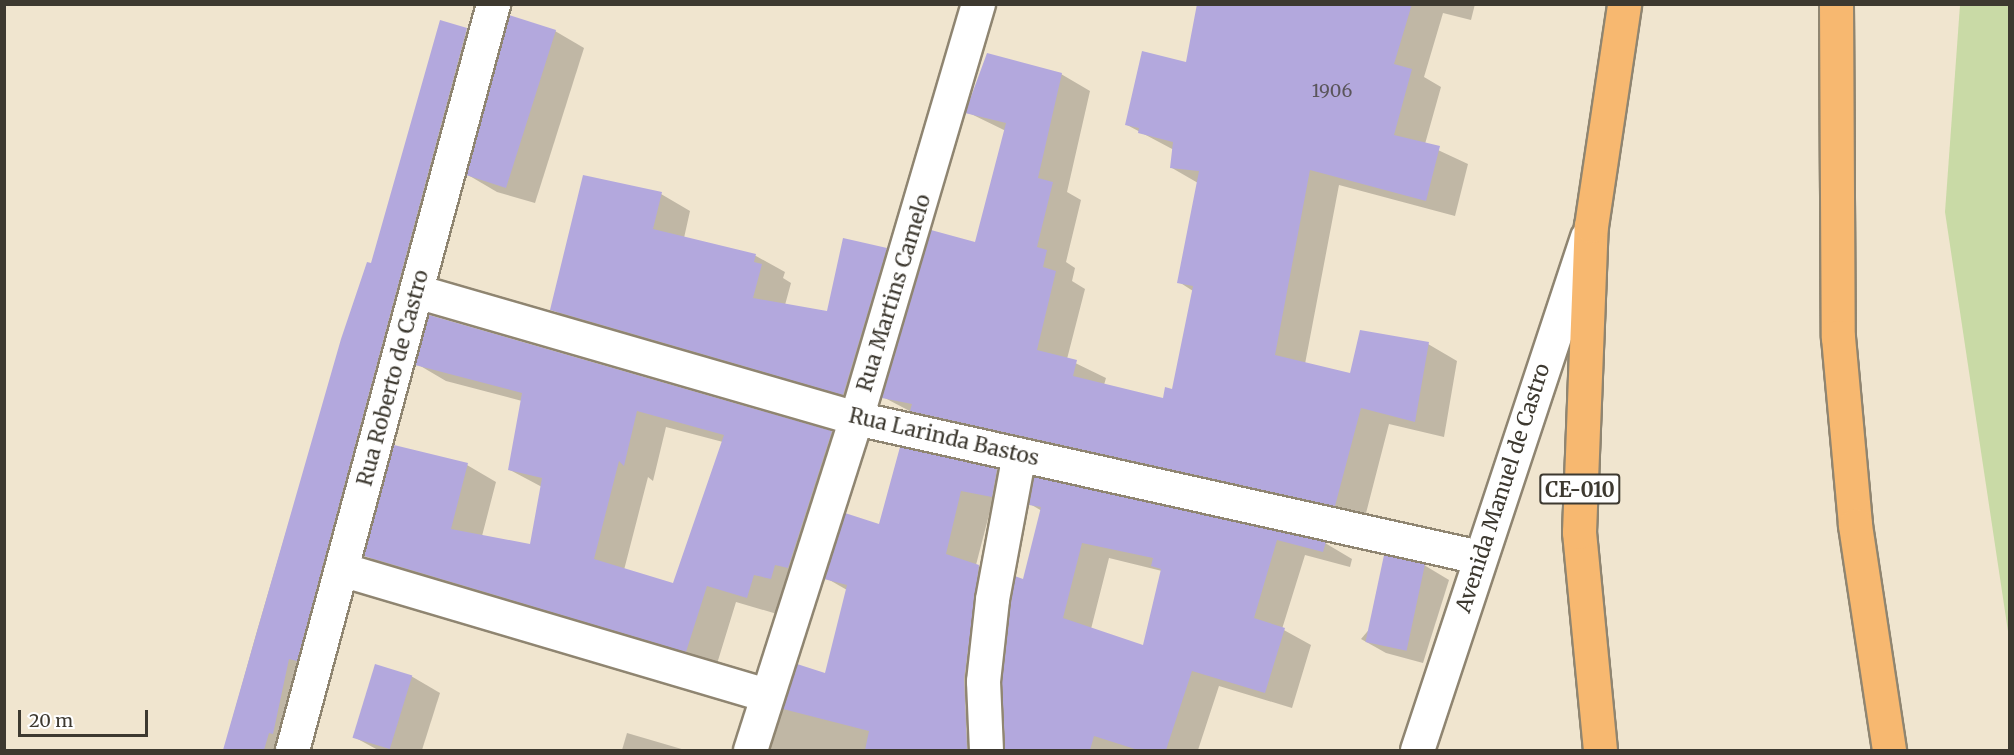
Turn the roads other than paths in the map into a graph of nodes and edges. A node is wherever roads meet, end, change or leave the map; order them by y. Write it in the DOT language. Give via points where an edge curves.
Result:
graph roads {
  1 [pos="493,4"];
  2 [pos="978,4"];
  3 [pos="1624,4"];
  4 [pos="1836,4"];
  5 [pos="1591,226"];
  6 [pos="416,291"];
  7 [pos="856,418"];
  8 [pos="1018,454"];
  9 [pos="1479,557"];
  10 [pos="341,569"];
  11 [pos="767,695"];
  12 [pos="292,750"];
  13 [pos="750,750"];
  14 [pos="986,750"];
  15 [pos="1417,750"];
  16 [pos="1600,750"];
  17 [pos="1888,750"];
  1 -- 6 [label="street, Rua Roberto de Castro"];
  2 -- 7 [label="street, Rua Martins Camelo"];
  3 -- 5 [label="highway, CE-010"];
  4 -- 17 [label="highway" via="1838,337 1855,525"];
  5 -- 9 [label="street, Avenida Manuel de Castro"];
  5 -- 16 [label="highway, CE-010" via="1579,532"];
  6 -- 7 [label="street, Rua Larinda Bastos"];
  6 -- 10 [label="street, Rua Roberto de Castro"];
  7 -- 8 [label="street, Rua Larinda Bastos"];
  7 -- 11 [label="street, Rua Martins Camelo"];
  8 -- 9 [label="street, Rua Larinda Bastos"];
  8 -- 14 [label="street" via="992,599 985,669"];
  9 -- 15 [label="street, Avenida Manuel de Castro"];
  10 -- 11 [label="street"];
  10 -- 12 [label="street, Rua Roberto de Castro"];
  11 -- 13 [label="street, Rua Martins Camelo"];
}
